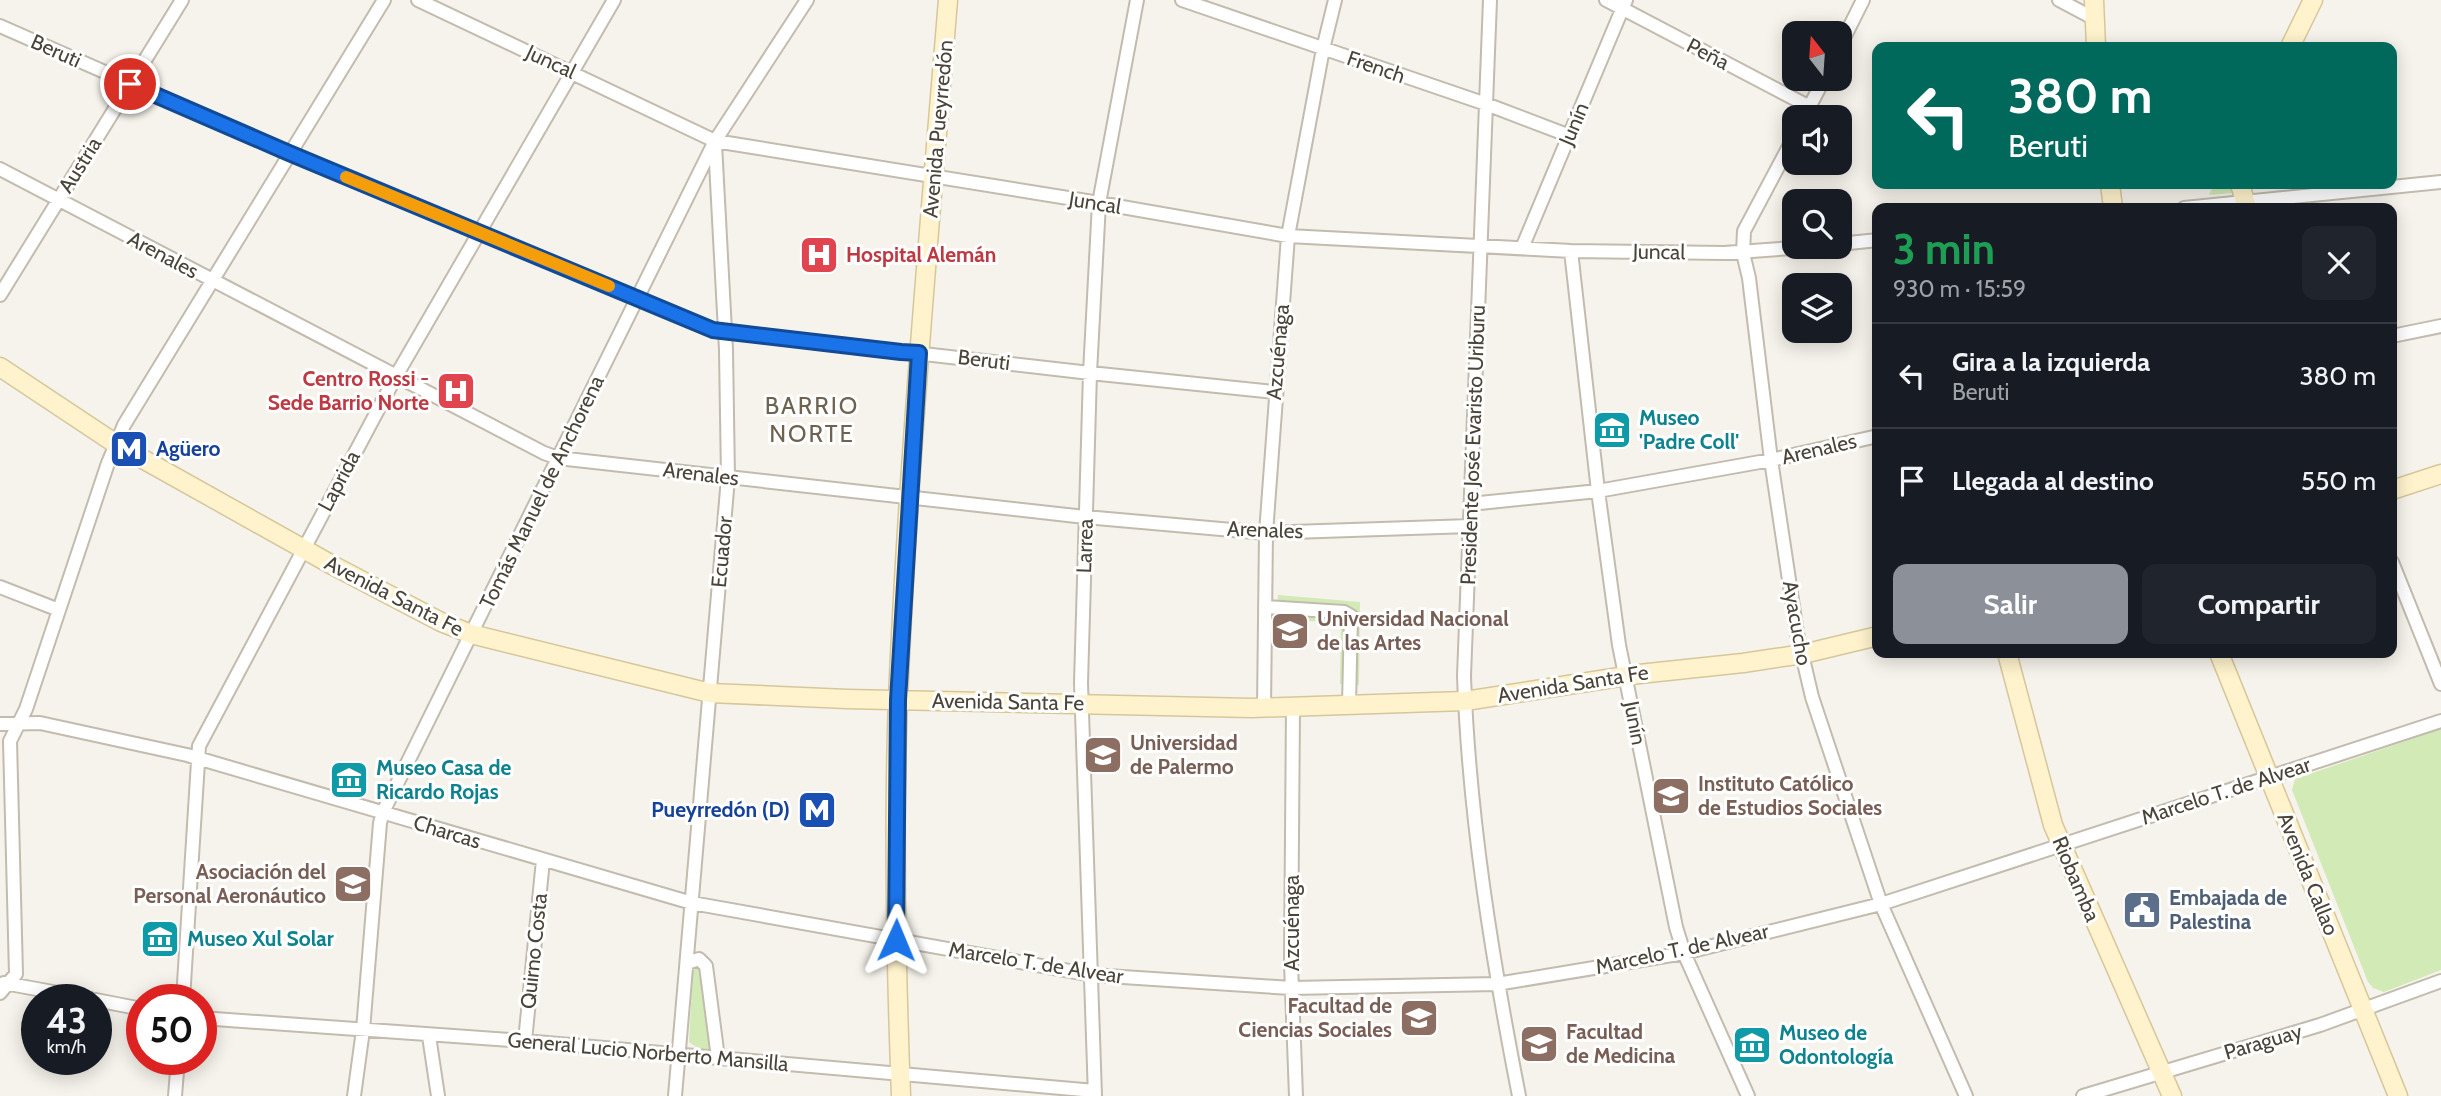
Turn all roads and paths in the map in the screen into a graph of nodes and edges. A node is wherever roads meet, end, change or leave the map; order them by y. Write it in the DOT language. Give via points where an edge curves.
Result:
graph roads {
  1 [pos="182,0"];
  2 [pos="384,0"];
  3 [pos="418,0"];
  4 [pos="614,0"];
  5 [pos="807,0"];
  6 [pos="948,0"];
  7 [pos="1136,0"];
  8 [pos="1182,0"];
  9 [pos="1335,0"];
  10 [pos="1490,0"];
  11 [pos="1606,0"];
  12 [pos="1863,0"];
  13 [pos="2059,0"];
  14 [pos="2313,0"];
  15 [pos="1624,5"];
  16 [pos="2094,9"];
  17 [pos="1852,22"];
  18 [pos="0,26"];
  19 [pos="2096,42"];
  20 [pos="2292,42"];
  21 [pos="1323,49"];
  22 [pos="572,72"];
  23 [pos="130,84"];
  24 [pos="1486,104"];
  25 [pos="1795,105"];
  26 [pos="1570,136"];
  27 [pos="715,141"];
  28 [pos="289,153"];
  29 [pos="1782,160"];
  30 [pos="0,169"];
  31 [pos="933,176"];
  32 [pos="2441,182"];
  33 [pos="693,185"];
  34 [pos="2397,186"];
  35 [pos="2355,189"];
  36 [pos="719,194"];
  37 [pos="2244,198"];
  38 [pos="59,199"];
  39 [pos="1099,203"];
  40 [pos="2214,203"];
  41 [pos="478,232"];
  42 [pos="1288,236"];
  43 [pos="1872,241"];
  44 [pos="1852,243"];
  45 [pos="1480,247"];
  46 [pos="1522,248"];
  47 [pos="1782,249"];
  48 [pos="1571,251"];
  49 [pos="1743,253"];
  50 [pos="212,281"];
  51 [pos="0,295"];
  52 [pos="637,298"];
  53 [pos="2441,326"];
  54 [pos="724,332"];
  55 [pos="2397,334"];
  56 [pos="919,353"];
  57 [pos="0,368"];
  58 [pos="1090,373"];
  59 [pos="396,376"];
  60 [pos="1275,392"];
  61 [pos="1872,437"];
  62 [pos="116,444"];
  63 [pos="558,458"];
  64 [pos="1771,460"];
  65 [pos="2441,474"];
  66 [pos="728,478"];
  67 [pos="2397,488"];
  68 [pos="1598,491"];
  69 [pos="910,497"];
  70 [pos="1470,504"];
  71 [pos="1085,517"];
  72 [pos="1470,526"];
  73 [pos="1266,533"];
  74 [pos="303,549"];
  75 [pos="2397,574"];
  76 [pos="0,587"];
  77 [pos="1265,607"];
  78 [pos="59,610"];
  79 [pos="471,634"];
  80 [pos="1872,637"];
  81 [pos="1802,654"];
  82 [pos="2008,658"];
  83 [pos="2221,658"];
  84 [pos="1626,676"];
  85 [pos="2441,684"];
  86 [pos="710,693"];
  87 [pos="898,700"];
  88 [pos="1465,701"];
  89 [pos="1082,704"];
  90 [pos="1349,705"];
  91 [pos="1264,708"];
  92 [pos="1293,708"];
  93 [pos="2441,721"];
  94 [pos="19,722"];
  95 [pos="0,723"];
  96 [pos="197,759"];
  97 [pos="2269,775"];
  98 [pos="383,813"];
  99 [pos="2061,845"];
  100 [pos="543,860"];
  101 [pos="692,903"];
  102 [pos="1881,904"];
  103 [pos="896,940"];
  104 [pos="1684,953"];
  105 [pos="687,963"];
  106 [pos="1092,975"];
  107 [pos="2441,981"];
  108 [pos="184,984"];
  109 [pos="1497,984"];
  110 [pos="3,986"];
  111 [pos="1292,988"];
  112 [pos="21,989"];
  113 [pos="2363,1011"];
  114 [pos="217,1018"];
  115 [pos="363,1030"];
  116 [pos="429,1036"];
  117 [pos="525,1041"];
  118 [pos="679,1054"];
  119 [pos="718,1058"];
  120 [pos="2161,1072"];
  121 [pos="900,1074"];
  122 [pos="177,1075"];
  123 [pos="1095,1094"];
  124 [pos="175,1096"];
  125 [pos="354,1096"];
  126 [pos="438,1096"];
  127 [pos="675,1096"];
  128 [pos="901,1096"];
  129 [pos="1296,1096"];
  130 [pos="1519,1096"];
  131 [pos="1748,1096"];
  132 [pos="1966,1096"];
  133 [pos="2083,1096"];
  134 [pos="2172,1096"];
  135 [pos="2398,1096"];
  1 -- 23 [label="street, Austria"];
  2 -- 28 [label="street"];
  3 -- 22 [label="street, Juncal"];
  4 -- 22 [label="street, Laprida"];
  5 -- 27 [label="street, Tomás Manuel de Anchorena"];
  6 -- 31 [label="main road, Avenida Pueyrredón"];
  7 -- 39 [label="street, Larrea"];
  8 -- 21 [label="street, French"];
  9 -- 21 [label="street, Azcuénaga"];
  10 -- 24 [label="street, Presidente José Evaristo Uriburu"];
  11 -- 15 [label="street, Peña"];
  12 -- 17 [label="street"];
  13 -- 16 [label="street"];
  14 -- 20 [label="main road"];
  15 -- 25 [label="street, Peña"];
  15 -- 26 [label="street, Junín"];
  16 -- 19 [label="main road"];
  18 -- 23 [label="street, Beruti"];
  21 -- 24 [label="street, French"];
  21 -- 42 [label="street, Azcuénaga"];
  22 -- 27 [label="street, Juncal"];
  22 -- 41 [label="street, Laprida"];
  23 -- 28 [label="street, Beruti"];
  23 -- 38 [label="street, Austria"];
  24 -- 26 [label="street, French"];
  24 -- 45 [label="street, Presidente José Evaristo Uriburu"];
  26 -- 46 [label="street, Junín"];
  27 -- 31 [label="street, Juncal"];
  27 -- 33 [label="street, Tomás Manuel de Anchorena"];
  27 -- 36 [label="street, Ecuador"];
  28 -- 41 [label="street, Beruti"];
  28 -- 50 [label="street"];
  29 -- 49 [label="street, Ayacucho" via="1744,231"];
  30 -- 38 [label="street, Arenales"];
  31 -- 39 [label="street, Juncal"];
  31 -- 56 [label="main road, Avenida Pueyrredón"];
  32 -- 34 [label="street"];
  33 -- 36 [label="street" via="707,181"];
  33 -- 52 [label="street, Tomás Manuel de Anchorena"];
  35 -- 37 [label="street"];
  36 -- 54 [label="street, Ecuador"];
  37 -- 40 [label="street"];
  38 -- 50 [label="street, Arenales"];
  38 -- 51 [label="street, Austria"];
  39 -- 42 [label="street, Juncal"];
  39 -- 58 [label="street, Larrea"];
  41 -- 52 [label="street, Beruti"];
  41 -- 59 [label="street, Laprida"];
  42 -- 45 [label="street, Juncal"];
  42 -- 60 [label="street, Azcuénaga"];
  43 -- 44 [label="street"];
  45 -- 46 [label="street, Juncal"];
  45 -- 70 [label="street, Presidente José Evaristo Uriburu"];
  46 -- 48 [label="street, Juncal"];
  47 -- 49 [label="street, Juncal"];
  48 -- 49 [label="street, Juncal"];
  48 -- 68 [label="street, Junín"];
  49 -- 64 [label="street, Ayacucho"];
  50 -- 59 [label="street, Arenales"];
  50 -- 62 [label="street"];
  52 -- 54 [label="street, Beruti"];
  52 -- 63 [label="street, Tomás Manuel de Anchorena"];
  53 -- 55 [label="street"];
  54 -- 56 [label="street, Beruti"];
  54 -- 66 [label="street, Ecuador"];
  56 -- 58 [label="street, Beruti"];
  56 -- 69 [label="main road, Avenida Pueyrredón"];
  57 -- 62 [label="main road, Avenida Santa Fe"];
  58 -- 60 [label="street, Beruti"];
  58 -- 71 [label="street, Larrea"];
  59 -- 63 [label="street, Arenales"];
  59 -- 74 [label="street, Laprida"];
  60 -- 73 [label="street, Azcuénaga"];
  61 -- 64 [label="street, Arenales"];
  62 -- 74 [label="main road, Avenida Santa Fe"];
  62 -- 78 [label="street"];
  63 -- 66 [label="street, Arenales"];
  63 -- 79 [label="street, Tomás Manuel de Anchorena"];
  64 -- 68 [label="street, Arenales"];
  64 -- 81 [label="street, Ayacucho"];
  65 -- 67 [label="main road"];
  66 -- 69 [label="street, Arenales"];
  66 -- 86 [label="street, Ecuador"];
  68 -- 70 [label="street, Arenales"];
  68 -- 84 [label="street, Junín"];
  69 -- 71 [label="street, Arenales"];
  69 -- 87 [label="main road, Avenida Pueyrredón"];
  70 -- 72 [label="street, Presidente José Evaristo Uriburu"];
  71 -- 73 [label="street, Arenales"];
  71 -- 89 [label="street, Larrea"];
  72 -- 73 [label="street, Arenales"];
  72 -- 88 [label="street, Presidente José Evaristo Uriburu"];
  73 -- 77 [label="street, Azcuénaga"];
  74 -- 79 [label="main road, Avenida Santa Fe"];
  74 -- 96 [label="street, Laprida" via="199,746"];
  75 -- 85 [label="street"];
  76 -- 78 [label="street"];
  77 -- 90 [label="street" via="1351,616"];
  77 -- 91 [label="street, Azcuénaga"];
  78 -- 94 [label="street"];
  79 -- 86 [label="main road, Avenida Santa Fe"];
  79 -- 98 [label="street, Tomás Manuel de Anchorena"];
  80 -- 81 [label="main road, Avenida Santa Fe"];
  81 -- 84 [label="main road, Avenida Santa Fe"];
  81 -- 102 [label="street, Ayacucho"];
  82 -- 99 [label="main road, Riobamba"];
  83 -- 97 [label="main road, Avenida Callao"];
  84 -- 88 [label="main road, Avenida Santa Fe"];
  84 -- 104 [label="street, Junín"];
  86 -- 87 [label="main road, Avenida Santa Fe"];
  86 -- 101 [label="street, Ecuador"];
  87 -- 89 [label="main road, Avenida Santa Fe"];
  87 -- 103 [label="main road, Avenida Pueyrredón"];
  88 -- 90 [label="main road, Avenida Santa Fe"];
  88 -- 109 [label="street, Presidente José Evaristo Uriburu"];
  89 -- 91 [label="main road, Avenida Santa Fe"];
  89 -- 106 [label="street, Larrea"];
  90 -- 92 [label="main road, Avenida Santa Fe"];
  91 -- 92 [label="main road, Avenida Santa Fe"];
  92 -- 111 [label="street, Azcuénaga"];
  93 -- 97 [label="street, Marcelo T. de Alvear"];
  94 -- 95 [label="street, Charcas"];
  94 -- 96 [label="street, Charcas"];
  94 -- 110 [label="street" via="9,752 16,974"];
  96 -- 98 [label="street, Charcas"];
  96 -- 108 [label="street, Laprida"];
  97 -- 99 [label="street, Marcelo T. de Alvear"];
  97 -- 113 [label="main road, Avenida Callao"];
  98 -- 100 [label="street, Charcas"];
  98 -- 115 [label="street, Tomás Manuel de Anchorena"];
  99 -- 102 [label="street, Marcelo T. de Alvear"];
  99 -- 120 [label="main road, Riobamba"];
  100 -- 101 [label="street, Charcas"];
  100 -- 117 [label="street, Quirno Costa"];
  101 -- 103 [label="street, Charcas"];
  101 -- 105 [label="street, Ecuador"];
  102 -- 104 [label="street, Marcelo T. de Alvear"];
  102 -- 132 [label="street, Ayacucho"];
  103 -- 106 [label="street, Marcelo T. de Alvear"];
  103 -- 121 [label="main road, Avenida Pueyrredón"];
  104 -- 109 [label="street, Marcelo T. de Alvear"];
  104 -- 131 [label="street, Junín"];
  105 -- 118 [label="street, Ecuador"];
  105 -- 119 [label="street" via="699,959 706,966"];
  106 -- 111 [label="street, Marcelo T. de Alvear"];
  106 -- 123 [label="street, Larrea"];
  107 -- 113 [label="street, Paraguay"];
  109 -- 111 [label="street, Marcelo T. de Alvear"];
  109 -- 130 [label="street, Presidente José Evaristo Uriburu"];
  110 -- 112 [label="street"];
  111 -- 129 [label="street, Azcuénaga"];
  113 -- 120 [label="street, Paraguay"];
  113 -- 135 [label="main road, Avenida Callao"];
  114 -- 115 [label="street, General Lucio Norberto Mansilla"];
  115 -- 116 [label="street, General Lucio Norberto Mansilla"];
  115 -- 125 [label="street, Tomás Manuel de Anchorena"];
  116 -- 117 [label="street, General Lucio Norberto Mansilla"];
  116 -- 126 [label="street"];
  117 -- 118 [label="street, General Lucio Norberto Mansilla"];
  118 -- 119 [label="street, General Lucio Norberto Mansilla"];
  118 -- 127 [label="street, Ecuador"];
  119 -- 121 [label="street, General Lucio Norberto Mansilla"];
  120 -- 133 [label="street, Paraguay"];
  120 -- 134 [label="main road, Riobamba"];
  121 -- 123 [label="street, General Lucio Norberto Mansilla"];
  121 -- 128 [label="main road, Avenida Pueyrredón"];
  122 -- 124 [label="street"];
}
